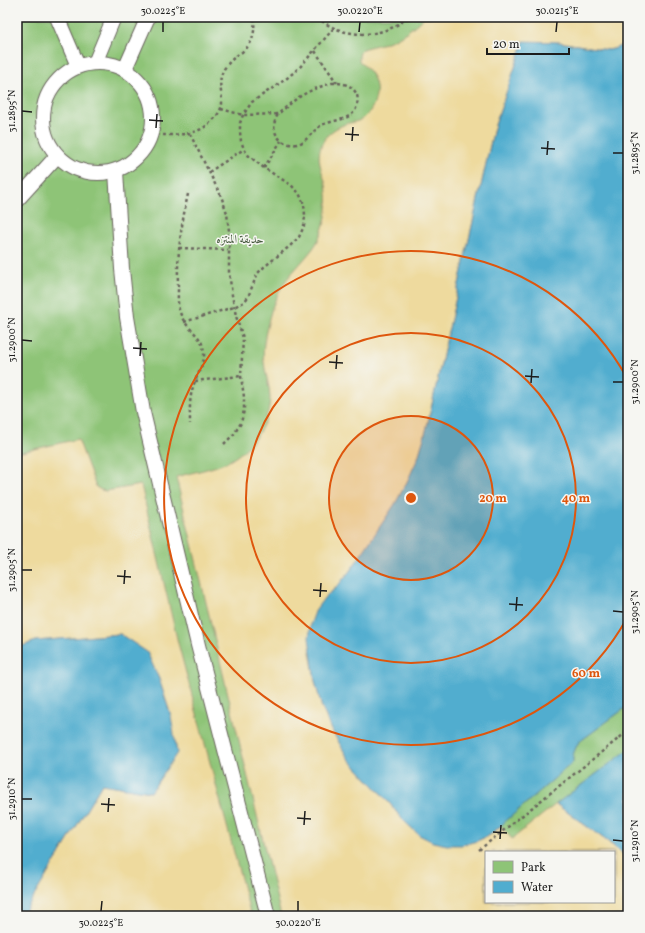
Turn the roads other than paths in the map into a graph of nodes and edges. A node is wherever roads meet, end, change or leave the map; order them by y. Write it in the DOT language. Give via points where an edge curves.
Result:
graph roads {
  1 [pos="56,17"];
  2 [pos="114,17"];
  3 [pos="148,17"];
  4 [pos="95,63"];
  5 [pos="78,66"];
  6 [pos="125,69"];
  7 [pos="57,156"];
  8 [pos="116,170"];
  9 [pos="17,200"];
  10 [pos="268,916"];
  1 -- 5 [label="lane"];
  2 -- 4 [label="lane"];
  3 -- 6 [label="lane"];
  4 -- 5 [label="lane"];
  4 -- 6 [label="lane"];
  5 -- 7 [label="lane" via="58,79 50,89 42,111 45,135"];
  6 -- 8 [label="lane" via="144,87 150,98 153,123 145,147 127,165"];
  7 -- 8 [label="lane" via="78,170 90,173"];
  7 -- 9 [label="lane"];
  8 -- 10 [label="lane" via="127,317 143,412 202,660"];
}
